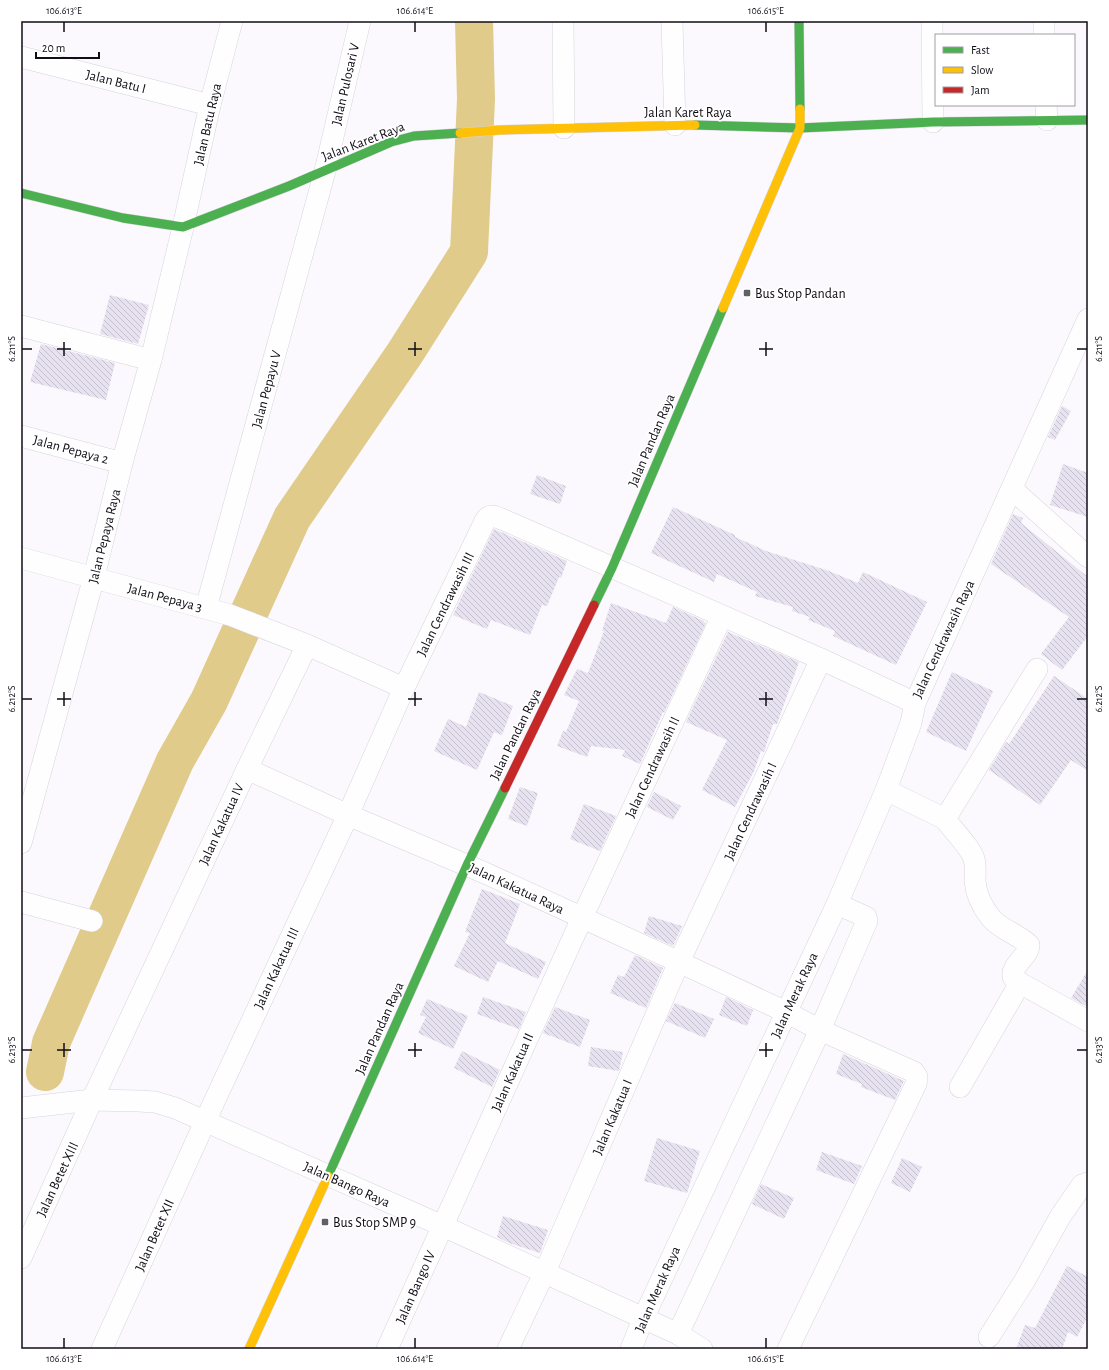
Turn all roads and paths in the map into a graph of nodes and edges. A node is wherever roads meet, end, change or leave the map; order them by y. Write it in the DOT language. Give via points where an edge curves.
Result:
graph roads {
  1 [pos="232,21"];
  2 [pos="360,21"];
  3 [pos="563,21"];
  4 [pos="672,21"];
  5 [pos="799,21"];
  6 [pos="932,21"];
  7 [pos="1044,21"];
  8 [pos="1044,34"];
  9 [pos="21,57"];
  10 [pos="210,105"];
  11 [pos="1046,113"];
  12 [pos="1088,120"];
  13 [pos="933,122"];
  14 [pos="675,125"];
  15 [pos="564,128"];
  16 [pos="800,128"];
  17 [pos="326,171"];
  18 [pos="21,193"];
  19 [pos="183,227"];
  20 [pos="1088,320"];
  21 [pos="21,326"];
  22 [pos="151,360"];
  23 [pos="21,436"];
  24 [pos="122,463"];
  25 [pos="1012,489"];
  26 [pos="1088,557"];
  27 [pos="21,558"];
  28 [pos="612,568"];
  29 [pos="94,577"];
  30 [pos="206,608"];
  31 [pos="722,616"];
  32 [pos="306,645"];
  33 [pos="821,659"];
  34 [pos="1037,669"];
  35 [pos="404,688"];
  36 [pos="915,703"];
  37 [pos="246,769"];
  38 [pos="886,790"];
  39 [pos="348,815"];
  40 [pos="945,819"];
  41 [pos="21,843"];
  42 [pos="466,865"];
  43 [pos="21,902"];
  44 [pos="837,904"];
  45 [pos="582,918"];
  46 [pos="92,921"];
  47 [pos="679,962"];
  48 [pos="1020,983"];
  49 [pos="803,1021"];
  50 [pos="1088,1021"];
  51 [pos="960,1087"];
  52 [pos="92,1100"];
  53 [pos="21,1108"];
  54 [pos="206,1121"];
  55 [pos="329,1175"];
  56 [pos="1088,1183"];
  57 [pos="443,1226"];
  58 [pos="21,1258"];
  59 [pos="544,1273"];
  60 [pos="643,1319"];
  61 [pos="678,1334"];
  62 [pos="989,1337"];
  63 [pos="102,1349"];
  64 [pos="249,1349"];
  65 [pos="387,1349"];
  66 [pos="508,1349"];
  67 [pos="631,1349"];
  68 [pos="702,1349"];
  69 [pos="788,1349"];
  1 -- 10 [label="street, Jalan Batu Raya"];
  2 -- 17 [label="street, Jalan Pulosari V"];
  3 -- 15 [label="street"];
  4 -- 14 [label="street"];
  5 -- 16 [label="street"];
  6 -- 13 [label="street"];
  7 -- 8 [label="street"];
  9 -- 10 [label="street, Jalan Batu I"];
  10 -- 19 [label="street, Jalan Batu Raya"];
  11 -- 12 [label="street, Jalan Karet Raya"];
  11 -- 13 [label="street, Jalan Karet Raya"];
  13 -- 16 [label="street, Jalan Karet Raya"];
  14 -- 15 [label="street, Jalan Karet Raya"];
  14 -- 16 [label="street, Jalan Karet Raya"];
  15 -- 17 [label="street, Jalan Karet Raya" via="414,136 391,142"];
  16 -- 28 [label="street, Jalan Pandan Raya"];
  17 -- 19 [label="street, Jalan Karet Raya"];
  17 -- 30 [label="street, Jalan Pepayu V"];
  18 -- 19 [label="street, Jalan Karet Raya" via="123,218"];
  19 -- 22 [label="street, Jalan Pepaya Raya"];
  20 -- 25 [label="street, Jalan Cendrawasih Raya"];
  21 -- 22 [label="street"];
  22 -- 24 [label="street, Jalan Pepaya Raya"];
  23 -- 24 [label="street, Jalan Pepaya 2"];
  24 -- 29 [label="street, Jalan Pepaya Raya"];
  25 -- 26 [label="street"];
  25 -- 36 [label="street, Jalan Cendrawasih Raya"];
  27 -- 29 [label="street, Jalan Pepaya 3"];
  28 -- 31 [label="street, Jalan Cendrawasih Raya"];
  28 -- 35 [label="street, Jalan Cendrawasih III" via="491,515 488,516"];
  28 -- 42 [label="street, Jalan Pandan Raya"];
  29 -- 30 [label="street, Jalan Pepaya 3"];
  29 -- 41 [label="street, Jalan Pepaya Raya"];
  30 -- 32 [label="street, Jalan Pepaya 3"];
  31 -- 33 [label="street, Jalan Cendrawasih Raya"];
  31 -- 45 [label="street, Jalan Cendrawasih II"];
  32 -- 35 [label="street"];
  32 -- 37 [label="street, Jalan Kakatua IV"];
  33 -- 36 [label="street, Jalan Cendrawasih Raya"];
  33 -- 47 [label="street, Jalan Cendrawasih I"];
  34 -- 40 [label="street"];
  35 -- 39 [label="street, Jalan Cendrawasih III"];
  36 -- 38 [label="street, Jalan Merak Raya" via="911,723"];
  37 -- 39 [label="street, Jalan Kakatua Raya"];
  37 -- 52 [label="street, Jalan Kakatua IV"];
  38 -- 40 [label="street"];
  38 -- 44 [label="street, Jalan Merak Raya"];
  39 -- 42 [label="street, Jalan Kakatua Raya"];
  39 -- 54 [label="street, Jalan Kakatua III"];
  40 -- 48 [label="street" via="973,856 977,890 985,910 1000,926 1029,945 1013,972 1013,977"];
  42 -- 45 [label="street, Jalan Kakatua Raya"];
  42 -- 55 [label="street, Jalan Pandan Raya"];
  43 -- 46 [label="street"];
  44 -- 49 [label="street, Jalan Merak Raya"];
  44 -- 49 [label="street" via="866,917 867,921"];
  45 -- 47 [label="street, Jalan Kakatua Raya"];
  45 -- 57 [label="street, Jalan Kakatua II"];
  47 -- 49 [label="street, Jalan Kakatua Raya"];
  47 -- 59 [label="street, Jalan Kakatua I"];
  48 -- 50 [label="street"];
  48 -- 51 [label="street"];
  49 -- 60 [label="street, Jalan Merak Raya"];
  49 -- 61 [label="street"];
  49 -- 69 [label="street, Jalan Kakatua Raya" via="914,1072 917,1077 913,1091"];
  52 -- 53 [label="street, Jalan Bango Raya"];
  52 -- 54 [label="street, Jalan Bango Raya" via="155,1102"];
  52 -- 58 [label="street, Jalan Betet XIII"];
  54 -- 55 [label="street, Jalan Bango Raya"];
  54 -- 63 [label="street, Jalan Betet XII"];
  55 -- 57 [label="street, Jalan Bango Raya"];
  55 -- 64 [label="street, Jalan Pandan Raya"];
  56 -- 62 [label="street" via="1082,1185 1060,1217"];
  57 -- 59 [label="street, Jalan Bango Raya"];
  57 -- 65 [label="street, Jalan Bango IV"];
  59 -- 60 [label="street, Jalan Bango Raya"];
  59 -- 66 [label="street, Jalan Kakatua I"];
  60 -- 61 [label="street, Jalan Bango Raya"];
  60 -- 67 [label="street, Jalan Merak Raya"];
  61 -- 68 [label="street, Jalan Bango Raya"];
}
